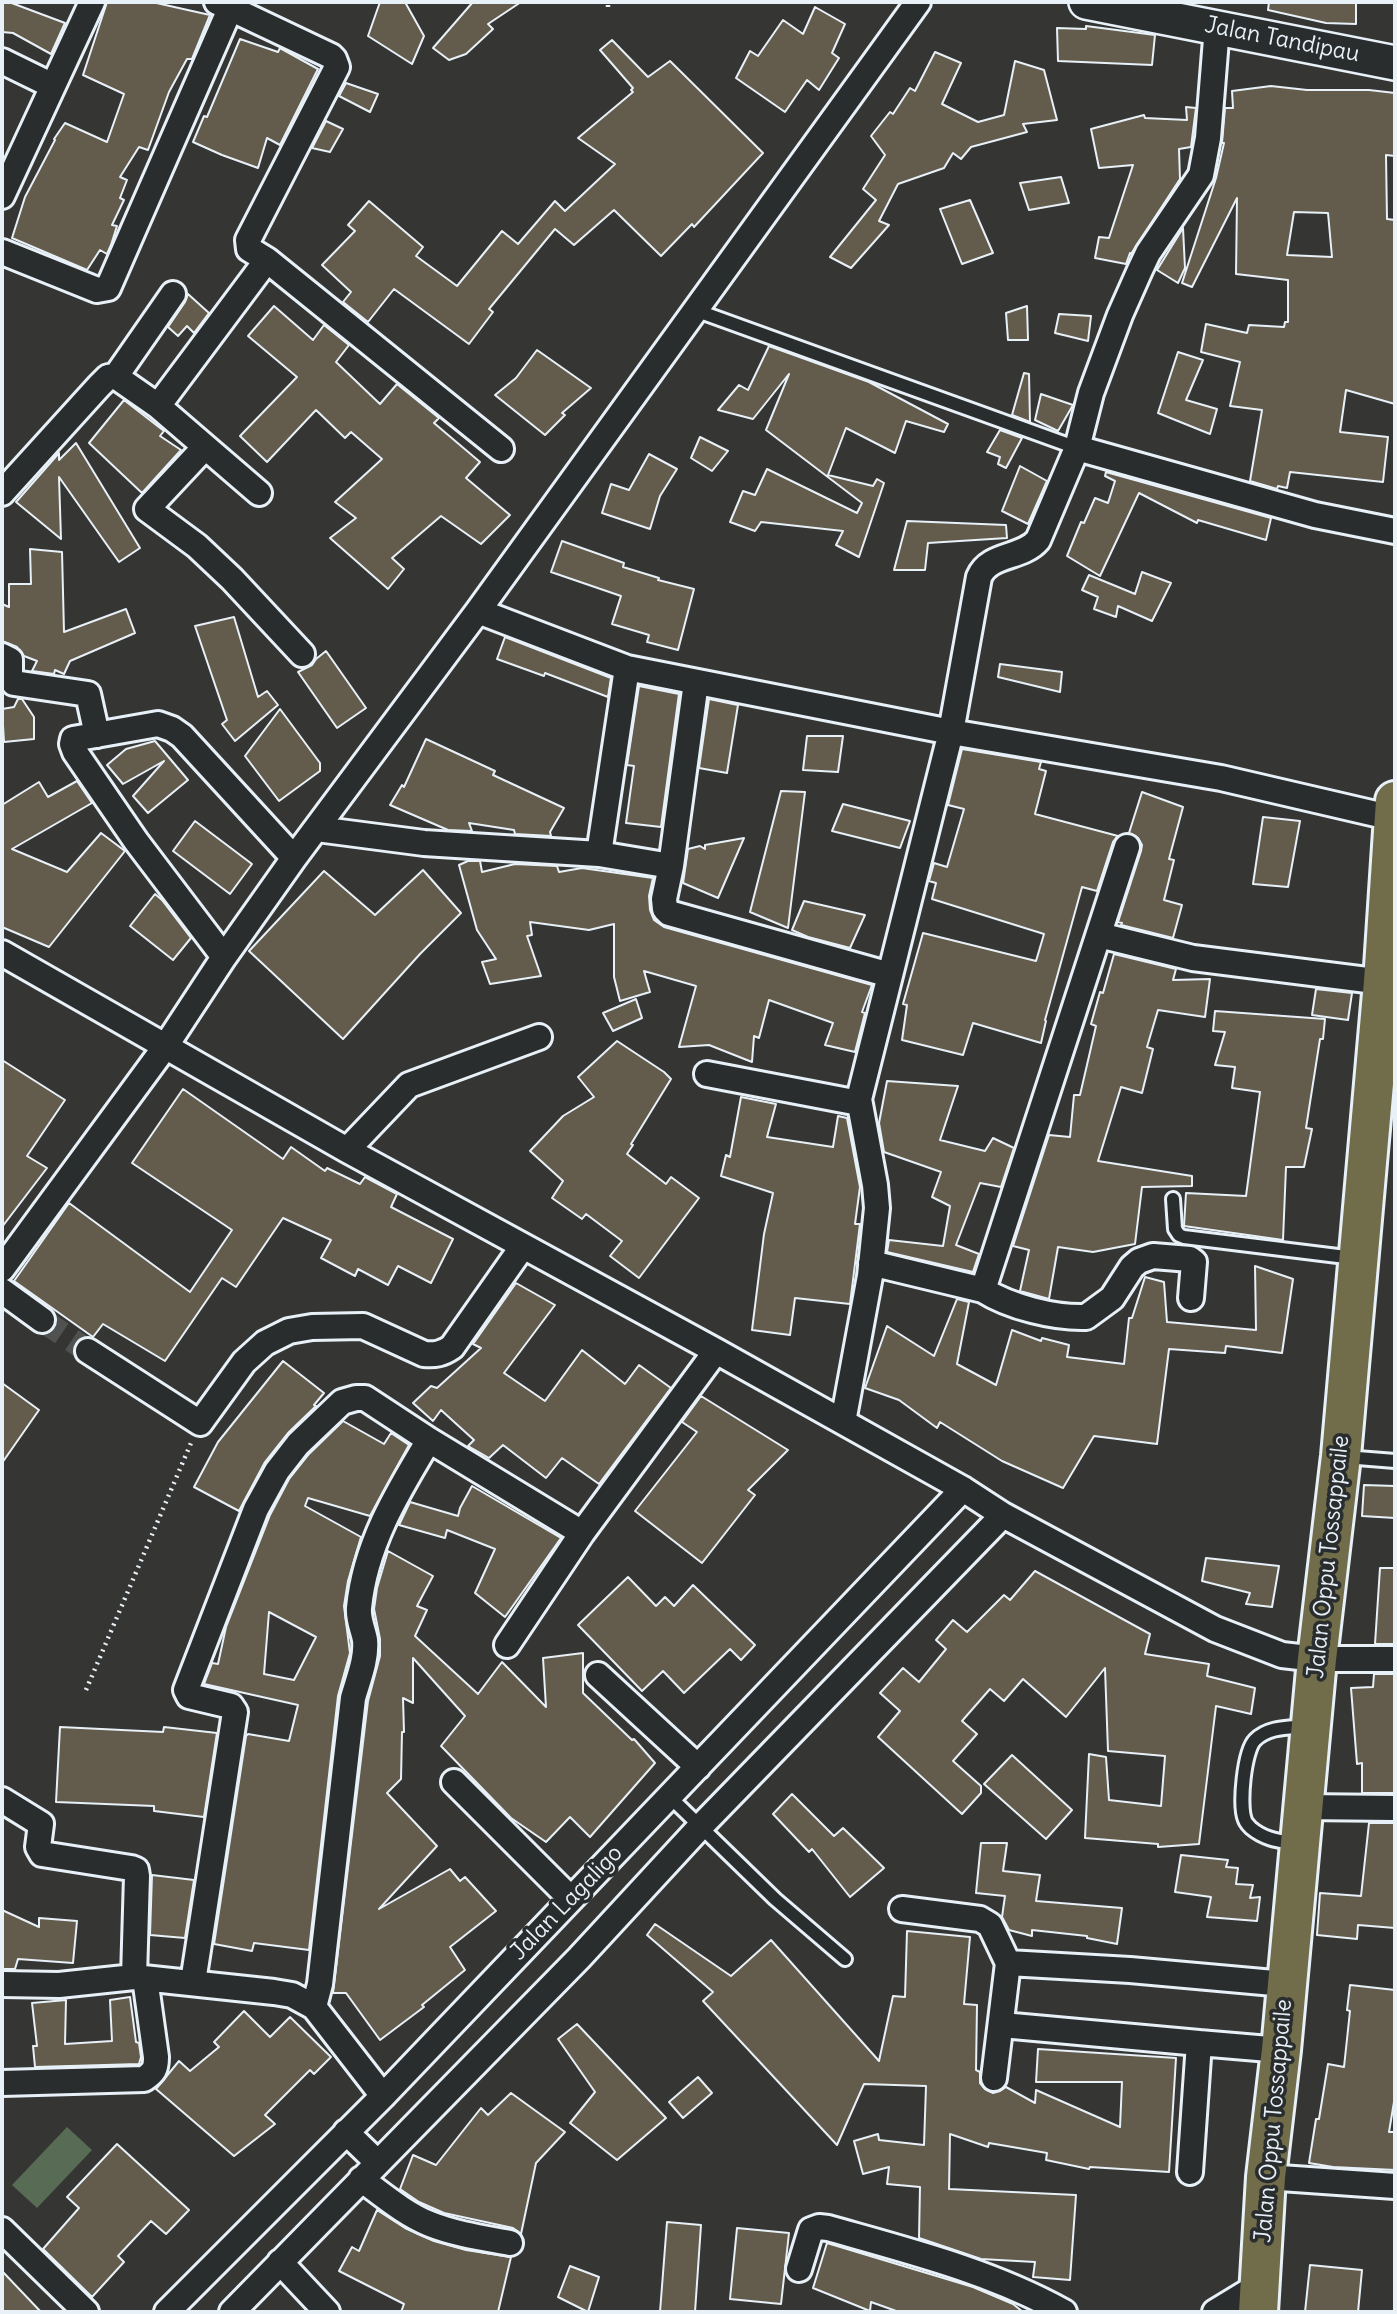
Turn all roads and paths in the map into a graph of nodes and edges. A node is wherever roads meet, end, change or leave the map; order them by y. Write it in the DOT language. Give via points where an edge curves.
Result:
graph roads {
  1 [pos="92,2"];
  2 [pos="918,2"];
  3 [pos="1086,2"];
  4 [pos="223,5"];
  5 [pos="1217,27"];
  6 [pos="2,61"];
  7 [pos="1395,63"];
  8 [pos="53,86"];
  9 [pos="2,196"];
  10 [pos="2,252"];
  11 [pos="267,260"];
  12 [pos="173,293"];
  13 [pos="695,310"];
  14 [pos="116,376"];
  15 [pos="159,406"];
  16 [pos="205,447"];
  17 [pos="1077,448"];
  18 [pos="501,449"];
  19 [pos="2,493"];
  20 [pos="259,493"];
  21 [pos="1395,531"];
  22 [pos="478,611"];
  23 [pos="302,654"];
  24 [pos="2,656"];
  25 [pos="627,668"];
  26 [pos="696,682"];
  27 [pos="951,732"];
  28 [pos="97,735"];
  29 [pos="1394,810"];
  30 [pos="317,829"];
  31 [pos="1127,846"];
  32 [pos="598,855"];
  33 [pos="294,858"];
  34 [pos="671,866"];
  35 [pos="1099,935"];
  36 [pos="2,953"];
  37 [pos="223,957"];
  38 [pos="890,975"];
  39 [pos="1387,1006"];
  40 [pos="539,1037"];
  41 [pos="165,1047"];
  42 [pos="707,1074"];
  43 [pos="859,1103"];
  44 [pos="347,1150"];
  45 [pos="1173,1199"];
  46 [pos="523,1246"];
  47 [pos="1358,1258"];
  48 [pos="871,1263"];
  49 [pos="2,1269"];
  50 [pos="983,1290"];
  51 [pos="2,1291"];
  52 [pos="1191,1298"];
  53 [pos="42,1320"];
  54 [pos="88,1351"];
  55 [pos="716,1351"];
  56 [pos="843,1422"];
  57 [pos="200,1423"];
  58 [pos="429,1440"];
  59 [pos="1341,1456"];
  60 [pos="1395,1461"];
  61 [pos="963,1489"];
  62 [pos="1003,1515"];
  63 [pos="582,1533"];
  64 [pos="507,1645"];
  65 [pos="1317,1659"];
  66 [pos="1395,1659"];
  67 [pos="598,1675"];
  68 [pos="86,1690"];
  69 [pos="1311,1725"];
  70 [pos="698,1767"];
  71 [pos="454,1782"];
  72 [pos="669,1796"];
  73 [pos="2,1800"];
  74 [pos="1302,1807"];
  75 [pos="1395,1808"];
  76 [pos="700,1828"];
  77 [pos="1299,1844"];
  78 [pos="571,1899"];
  79 [pos="902,1909"];
  80 [pos="845,1959"];
  81 [pos="1008,1964"];
  82 [pos="140,1978"];
  83 [pos="193,1982"];
  84 [pos="2,1984"];
  85 [pos="1285,1984"];
  86 [pos="314,2007"];
  87 [pos="1002,2025"];
  88 [pos="1199,2043"];
  89 [pos="1280,2050"];
  90 [pos="994,2078"];
  91 [pos="2,2082"];
  92 [pos="383,2096"];
  93 [pos="346,2132"];
  94 [pos="369,2171"];
  95 [pos="1190,2172"];
  96 [pos="1266,2177"];
  97 [pos="1395,2186"];
  98 [pos="2,2230"];
  99 [pos="510,2243"];
  100 [pos="280,2262"];
  101 [pos="799,2269"];
  102 [pos="1259,2298"];
  103 [pos="86,2312"];
  104 [pos="166,2312"];
  105 [pos="232,2312"];
  106 [pos="327,2312"];
  107 [pos="1064,2312"];
  108 [pos="1215,2312"];
  1 -- 8 [label="street"];
  2 -- 13 [label="street"];
  3 -- 5 [label="street, Jalan Tandipau"];
  4 -- 10 [label="street" via="108,288 97,290"];
  4 -- 11 [label="street" via="331,56 337,67 248,240 249,249"];
  5 -- 7 [label="street, Jalan Tandipau"];
  5 -- 17 [label="street" via="1201,175 1140,270 1091,393"];
  6 -- 8 [label="street"];
  8 -- 9 [label="street"];
  11 -- 15 [label="street"];
  11 -- 18 [label="street"];
  12 -- 14 [label="street"];
  13 -- 17 [label="lane"];
  13 -- 22 [label="street"];
  14 -- 15 [label="street"];
  14 -- 19 [label="street" via="99,386"];
  15 -- 16 [label="street"];
  16 -- 20 [label="street"];
  16 -- 23 [label="street" via="147,509 223,570"];
  17 -- 21 [label="street" via="1315,515"];
  17 -- 27 [label="street" via="1032,548 982,570"];
  22 -- 25 [label="street"];
  22 -- 30 [label="street"];
  24 -- 28 [label="street" via="10,660 14,683 88,694"];
  25 -- 26 [label="street"];
  25 -- 32 [label="street"];
  26 -- 27 [label="street"];
  26 -- 34 [label="street"];
  27 -- 29 [label="street"];
  27 -- 38 [label="street"];
  28 -- 33 [label="street" via="158,724 177,732"];
  28 -- 37 [label="street" via="73,739 75,752"];
  29 -- 39 [label="main road, Jalan Oppu Tossappaile"];
  30 -- 32 [label="street" via="424,843"];
  30 -- 33 [label="street"];
  31 -- 35 [label="street"];
  32 -- 34 [label="street"];
  33 -- 37 [label="street"];
  34 -- 38 [label="street" via="664,903 670,913"];
  35 -- 39 [label="street"];
  35 -- 50 [label="street"];
  36 -- 41 [label="street"];
  37 -- 41 [label="street"];
  38 -- 43 [label="street"];
  39 -- 47 [label="main road, Jalan Oppu Tossappaile"];
  40 -- 44 [label="street" via="409,1085"];
  41 -- 44 [label="street"];
  41 -- 49 [label="street"];
  42 -- 43 [label="street"];
  43 -- 48 [label="street" via="877,1197"];
  44 -- 46 [label="street"];
  45 -- 47 [label="lane" via="1175,1229 1184,1237"];
  46 -- 55 [label="street"];
  46 -- 57 [label="street" via="445,1352 424,1354 363,1326 289,1331 265,1343 244,1362"];
  47 -- 59 [label="main road, Jalan Oppu Tossappaile"];
  48 -- 50 [label="street"];
  48 -- 56 [label="street"];
  50 -- 52 [label="street" via="1041,1313 1086,1317 1112,1298 1132,1267 1153,1256 1194,1262"];
  51 -- 53 [label="street"];
  54 -- 57 [label="street"];
  55 -- 56 [label="street"];
  55 -- 63 [label="street"];
  56 -- 61 [label="street"];
  57 -- 68 [label="path"];
  58 -- 63 [label="street"];
  58 -- 83 [label="street" via="365,1398 348,1399 298,1444 276,1471 256,1509 186,1690 189,1696 231,1706 235,1712"];
  58 -- 86 [label="street" via="374,1540 361,1595 364,1657 353,1698"];
  59 -- 60 [label="lane"];
  59 -- 65 [label="main road, Jalan Oppu Tossappaile"];
  61 -- 62 [label="street"];
  61 -- 70 [label="street, Jalan Lagaligo"];
  62 -- 65 [label="street" via="1215,1629 1282,1655"];
  62 -- 76 [label="street, Jalan Lagaligo"];
  63 -- 64 [label="street"];
  65 -- 66 [label="street"];
  65 -- 69 [label="main road, Jalan Oppu Tossappaile"];
  67 -- 70 [label="street"];
  69 -- 74 [label="main road, Jalan Oppu Tossappaile"];
  69 -- 77 [label="lane" via="1272,1730 1256,1739 1244,1770 1244,1819 1266,1839"];
  70 -- 72 [label="street, Jalan Lagaligo"];
  71 -- 78 [label="street"];
  72 -- 76 [label="lane"];
  72 -- 78 [label="street, Jalan Lagaligo"];
  73 -- 82 [label="street" via="40,1824 38,1847 42,1854 136,1870"];
  74 -- 75 [label="street"];
  74 -- 77 [label="main road, Jalan Oppu Tossappaile"];
  76 -- 80 [label="lane"];
  76 -- 94 [label="street, Jalan Lagaligo"];
  77 -- 85 [label="main road, Jalan Oppu Tossappaile"];
  78 -- 92 [label="street, Jalan Lagaligo"];
  79 -- 81 [label="street" via="980,1919 990,1925"];
  81 -- 85 [label="street"];
  81 -- 87 [label="street"];
  82 -- 83 [label="street"];
  82 -- 84 [label="street"];
  82 -- 91 [label="street" via="156,2057 153,2073 144,2079"];
  83 -- 86 [label="street" via="292,1995"];
  85 -- 89 [label="main road, Jalan Oppu Tossappaile"];
  86 -- 92 [label="street"];
  87 -- 88 [label="street"];
  87 -- 90 [label="street"];
  88 -- 89 [label="street"];
  88 -- 95 [label="street"];
  89 -- 96 [label="main road, Jalan Oppu Tossappaile"];
  92 -- 93 [label="street, Jalan Lagaligo"];
  93 -- 94 [label="street"];
  93 -- 104 [label="street, Jalan Lagaligo"];
  94 -- 99 [label="street" via="403,2210 429,2224"];
  94 -- 100 [label="street, Jalan Lagaligo"];
  96 -- 97 [label="street"];
  96 -- 102 [label="main road, Jalan Oppu Tossappaile"];
  98 -- 103 [label="street"];
  100 -- 105 [label="street, Jalan Lagaligo"];
  100 -- 106 [label="street"];
  101 -- 107 [label="street" via="811,2230 828,2228 982,2274"];
  102 -- 108 [label="street"];
}
